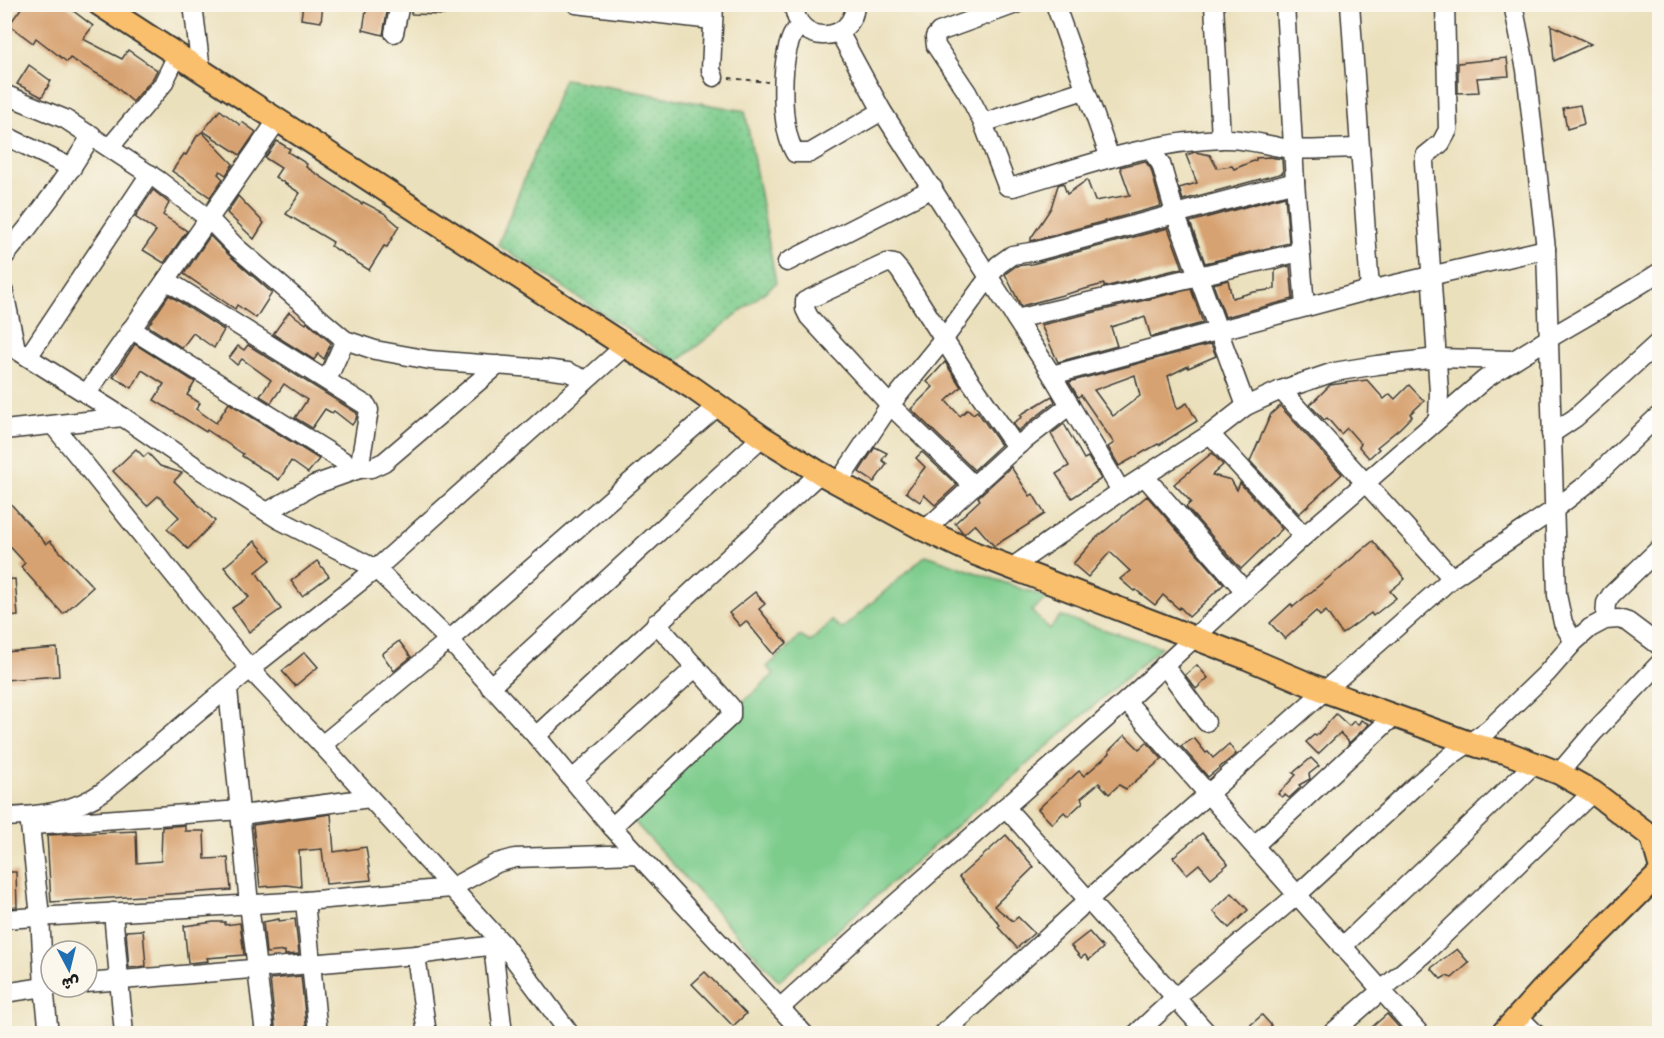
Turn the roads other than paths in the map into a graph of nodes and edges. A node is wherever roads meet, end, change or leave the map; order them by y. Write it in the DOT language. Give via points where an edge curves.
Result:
graph roads {
  1 [pos="99,4"];
  2 [pos="193,4"];
  3 [pos="400,4"];
  4 [pos="576,4"];
  5 [pos="794,4"];
  6 [pos="855,4"];
  7 [pos="1016,4"];
  8 [pos="1055,4"];
  9 [pos="1214,4"];
  10 [pos="1285,4"];
  11 [pos="1350,4"];
  12 [pos="1445,4"];
  13 [pos="1513,4"];
  14 [pos="713,12"];
  15 [pos="800,24"];
  16 [pos="839,32"];
  17 [pos="393,33"];
  18 [pos="177,55"];
  19 [pos="201,71"];
  20 [pos="714,76"];
  21 [pos="1084,90"];
  22 [pos="4,94"];
  23 [pos="882,111"];
  24 [pos="277,121"];
  25 [pos="983,123"];
  26 [pos="4,135"];
  27 [pos="92,135"];
  28 [pos="1221,139"];
  29 [pos="110,147"];
  30 [pos="1359,148"];
  31 [pos="1150,149"];
  32 [pos="1293,149"];
  33 [pos="1110,158"];
  34 [pos="72,168"];
  35 [pos="150,174"];
  36 [pos="1295,182"];
  37 [pos="933,188"];
  38 [pos="1175,213"];
  39 [pos="209,219"];
  40 [pos="1545,249"];
  41 [pos="1300,252"];
  42 [pos="4,257"];
  43 [pos="787,262"];
  44 [pos="1659,272"];
  45 [pos="1198,275"];
  46 [pos="1430,275"];
  47 [pos="988,277"];
  48 [pos="166,280"];
  49 [pos="1370,290"];
  50 [pos="4,292"];
  51 [pos="1305,307"];
  52 [pos="1016,319"];
  53 [pos="131,329"];
  54 [pos="1218,330"];
  55 [pos="1549,339"];
  56 [pos="345,340"];
  57 [pos="943,340"];
  58 [pos="1659,341"];
  59 [pos="625,346"];
  60 [pos="16,350"];
  61 [pos="1437,358"];
  62 [pos="1512,360"];
  63 [pos="498,365"];
  64 [pos="1052,375"];
  65 [pos="327,380"];
  66 [pos="586,380"];
  67 [pos="1281,390"];
  68 [pos="87,393"];
  69 [pos="719,405"];
  70 [pos="890,405"];
  71 [pos="1070,405"];
  72 [pos="1246,406"];
  73 [pos="123,417"];
  74 [pos="1659,417"];
  75 [pos="1438,419"];
  76 [pos="53,425"];
  77 [pos="4,430"];
  78 [pos="1209,434"];
  79 [pos="1551,434"];
  80 [pos="762,436"];
  81 [pos="1016,447"];
  82 [pos="358,469"];
  83 [pos="1144,477"];
  84 [pos="829,478"];
  85 [pos="1365,484"];
  86 [pos="974,486"];
  87 [pos="1121,491"];
  88 [pos="1555,508"];
  89 [pos="267,512"];
  90 [pos="925,530"];
  91 [pos="1304,536"];
  92 [pos="1659,548"];
  93 [pos="1011,568"];
  94 [pos="376,569"];
  95 [pos="1452,578"];
  96 [pos="1244,590"];
  97 [pos="1605,620"];
  98 [pos="656,623"];
  99 [pos="1192,639"];
  100 [pos="449,640"];
  101 [pos="1574,642"];
  102 [pos="1659,645"];
  103 [pos="1659,663"];
  104 [pos="1164,665"];
  105 [pos="696,668"];
  106 [pos="250,669"];
  107 [pos="490,687"];
  108 [pos="228,689"];
  109 [pos="1325,691"];
  110 [pos="1126,701"];
  111 [pos="1395,715"];
  112 [pos="1206,722"];
  113 [pos="536,736"];
  114 [pos="1471,743"];
  115 [pos="322,745"];
  116 [pos="1534,764"];
  117 [pos="1558,773"];
  118 [pos="573,779"];
  119 [pos="1593,792"];
  120 [pos="1208,795"];
  121 [pos="370,798"];
  122 [pos="1005,807"];
  123 [pos="241,813"];
  124 [pos="4,818"];
  125 [pos="30,821"];
  126 [pos="612,827"];
  127 [pos="1656,833"];
  128 [pos="1255,845"];
  129 [pos="637,854"];
  130 [pos="1659,865"];
  131 [pos="1659,873"];
  132 [pos="451,888"];
  133 [pos="1297,895"];
  134 [pos="1088,900"];
  135 [pos="305,901"];
  136 [pos="249,904"];
  137 [pos="113,912"];
  138 [pos="40,916"];
  139 [pos="4,920"];
  140 [pos="42,939"];
  141 [pos="498,945"];
  142 [pos="1341,947"];
  143 [pos="416,955"];
  144 [pos="311,963"];
  145 [pos="256,967"];
  146 [pos="119,980"];
  147 [pos="99,982"];
  148 [pos="39,988"];
  149 [pos="1381,989"];
  150 [pos="4,993"];
  151 [pos="1176,997"];
  152 [pos="48,999"];
  153 [pos="781,1008"];
  154 [pos="1518,1016"];
  155 [pos="49,1034"];
  156 [pos="124,1034"];
  157 [pos="265,1034"];
  158 [pos="318,1034"];
  159 [pos="427,1034"];
  160 [pos="503,1034"];
  161 [pos="570,1034"];
  162 [pos="804,1034"];
  163 [pos="943,1034"];
  164 [pos="1136,1034"];
  165 [pos="1208,1034"];
  166 [pos="1331,1034"];
  167 [pos="1420,1034"];
  168 [pos="1502,1034"];
  169 [pos="1536,1034"];
  1 -- 18 [label="main road"];
  2 -- 19 [label="street"];
  3 -- 17 [label="street"];
  4 -- 14 [label="street"];
  5 -- 15 [label="street"];
  6 -- 16 [label="street" via="852,19"];
  7 -- 25 [label="street" via="939,32 935,37 936,46"];
  8 -- 21 [label="street"];
  9 -- 28 [label="street"];
  10 -- 32 [label="street"];
  11 -- 30 [label="street"];
  12 -- 46 [label="street" via="1448,130 1424,162"];
  13 -- 40 [label="street" via="1526,70"];
  14 -- 20 [label="street"];
  15 -- 16 [label="street" via="818,35"];
  15 -- 23 [label="street" via="792,37 783,84 786,123 795,153 810,153"];
  16 -- 23 [label="street"];
  18 -- 19 [label="main road"];
  18 -- 29 [label="street" via="163,84"];
  19 -- 24 [label="main road"];
  21 -- 25 [label="street"];
  21 -- 33 [label="street"];
  22 -- 27 [label="street" via="65,119"];
  23 -- 37 [label="street"];
  24 -- 39 [label="street"];
  24 -- 59 [label="main road"];
  25 -- 33 [label="street" via="1008,186"];
  26 -- 34 [label="street"];
  27 -- 29 [label="street"];
  27 -- 34 [label="street"];
  28 -- 31 [label="street"];
  28 -- 32 [label="street" via="1244,138"];
  29 -- 35 [label="street"];
  30 -- 32 [label="street"];
  30 -- 49 [label="street"];
  31 -- 33 [label="street"];
  31 -- 38 [label="street" via="1161,164"];
  32 -- 36 [label="street"];
  34 -- 42 [label="street"];
  35 -- 39 [label="street"];
  35 -- 60 [label="street"];
  36 -- 38 [label="street"];
  36 -- 41 [label="street"];
  37 -- 43 [label="street"];
  37 -- 47 [label="street"];
  38 -- 45 [label="street"];
  38 -- 47 [label="street" via="1012,255"];
  39 -- 48 [label="street"];
  39 -- 56 [label="street" via="237,248"];
  40 -- 46 [label="street"];
  40 -- 55 [label="street"];
  41 -- 45 [label="street"];
  41 -- 51 [label="street"];
  44 -- 55 [label="street"];
  45 -- 52 [label="street"];
  45 -- 54 [label="street"];
  46 -- 49 [label="street"];
  46 -- 61 [label="street"];
  47 -- 52 [label="street"];
  47 -- 57 [label="street"];
  48 -- 53 [label="street"];
  48 -- 65 [label="street"];
  49 -- 51 [label="street"];
  50 -- 60 [label="street"];
  51 -- 54 [label="street"];
  52 -- 64 [label="street"];
  53 -- 68 [label="street"];
  53 -- 82 [label="street"];
  54 -- 64 [label="street"];
  54 -- 72 [label="street"];
  55 -- 62 [label="street"];
  55 -- 79 [label="street"];
  56 -- 63 [label="street" via="430,360"];
  56 -- 65 [label="street"];
  57 -- 70 [label="street"];
  57 -- 70 [label="street" via="894,264 887,263 805,301 809,317"];
  57 -- 81 [label="street"];
  58 -- 79 [label="street" via="1575,418"];
  59 -- 66 [label="street"];
  59 -- 69 [label="main road"];
  60 -- 68 [label="street"];
  61 -- 62 [label="street"];
  61 -- 67 [label="street" via="1334,372"];
  61 -- 75 [label="street"];
  62 -- 75 [label="street"];
  63 -- 66 [label="street" via="568,372"];
  63 -- 82 [label="street" via="384,462"];
  64 -- 71 [label="street"];
  65 -- 82 [label="street" via="369,410"];
  66 -- 94 [label="street"];
  67 -- 72 [label="street"];
  67 -- 85 [label="street"];
  68 -- 73 [label="street"];
  69 -- 80 [label="main road"];
  69 -- 100 [label="street"];
  70 -- 84 [label="street"];
  70 -- 86 [label="street"];
  71 -- 81 [label="street"];
  71 -- 87 [label="street"];
  72 -- 78 [label="street"];
  73 -- 76 [label="street"];
  73 -- 89 [label="street"];
  74 -- 88 [label="street" via="1587,484"];
  75 -- 85 [label="street"];
  76 -- 77 [label="street"];
  76 -- 106 [label="street"];
  78 -- 83 [label="street"];
  78 -- 91 [label="street"];
  79 -- 88 [label="street"];
  80 -- 84 [label="main road"];
  80 -- 107 [label="street"];
  81 -- 86 [label="street"];
  82 -- 89 [label="street" via="314,485"];
  83 -- 87 [label="street"];
  83 -- 96 [label="street"];
  84 -- 90 [label="main road"];
  84 -- 98 [label="street"];
  85 -- 91 [label="street"];
  85 -- 95 [label="street"];
  86 -- 90 [label="street"];
  87 -- 93 [label="street"];
  88 -- 95 [label="street"];
  88 -- 101 [label="street" via="1557,595 1563,623"];
  89 -- 94 [label="street"];
  90 -- 93 [label="main road"];
  91 -- 96 [label="street"];
  92 -- 97 [label="street" via="1611,595"];
  93 -- 99 [label="main road"];
  94 -- 100 [label="street"];
  94 -- 106 [label="street"];
  95 -- 109 [label="street"];
  96 -- 99 [label="street"];
  97 -- 101 [label="street"];
  97 -- 102 [label="street" via="1628,622"];
  98 -- 105 [label="street"];
  98 -- 113 [label="street"];
  99 -- 104 [label="street"];
  99 -- 109 [label="main road"];
  100 -- 107 [label="street"];
  100 -- 115 [label="street"];
  101 -- 114 [label="street" via="1509,711"];
  103 -- 117 [label="street"];
  104 -- 110 [label="street"];
  104 -- 112 [label="street"];
  105 -- 118 [label="street"];
  105 -- 126 [label="street" via="731,707 731,716"];
  106 -- 108 [label="street"];
  106 -- 115 [label="street"];
  107 -- 113 [label="street"];
  108 -- 123 [label="street"];
  108 -- 125 [label="street" via="91,801"];
  109 -- 111 [label="main road"];
  109 -- 120 [label="street"];
  110 -- 120 [label="street"];
  110 -- 122 [label="street"];
  111 -- 114 [label="main road"];
  111 -- 128 [label="street"];
  113 -- 118 [label="street"];
  114 -- 116 [label="main road"];
  114 -- 133 [label="street" via="1415,786"];
  115 -- 121 [label="street"];
  116 -- 117 [label="main road"];
  116 -- 142 [label="street"];
  117 -- 119 [label="main road"];
  118 -- 126 [label="street"];
  119 -- 127 [label="main road"];
  119 -- 149 [label="street" via="1428,950"];
  120 -- 128 [label="street"];
  120 -- 134 [label="street"];
  121 -- 123 [label="street"];
  121 -- 132 [label="street"];
  122 -- 134 [label="street"];
  122 -- 153 [label="street"];
  123 -- 125 [label="street"];
  123 -- 136 [label="street"];
  124 -- 125 [label="street"];
  125 -- 138 [label="street"];
  126 -- 129 [label="street"];
  127 -- 130 [label="main road"];
  128 -- 133 [label="street"];
  129 -- 132 [label="street" via="515,858 497,863"];
  129 -- 153 [label="street"];
  131 -- 154 [label="main road"];
  132 -- 135 [label="street"];
  132 -- 141 [label="street"];
  133 -- 142 [label="street"];
  133 -- 151 [label="street"];
  134 -- 151 [label="street"];
  134 -- 163 [label="street"];
  135 -- 136 [label="street"];
  135 -- 144 [label="street"];
  136 -- 137 [label="street"];
  136 -- 145 [label="street"];
  137 -- 138 [label="street"];
  137 -- 146 [label="street"];
  138 -- 139 [label="street"];
  138 -- 140 [label="street"];
  141 -- 143 [label="street"];
  141 -- 160 [label="street"];
  141 -- 161 [label="street"];
  142 -- 149 [label="street"];
  143 -- 144 [label="street"];
  143 -- 159 [label="street"];
  144 -- 145 [label="street"];
  144 -- 158 [label="street"];
  145 -- 146 [label="street"];
  145 -- 157 [label="street"];
  146 -- 147 [label="street"];
  146 -- 156 [label="street"];
  148 -- 150 [label="street"];
  149 -- 166 [label="street"];
  149 -- 167 [label="street"];
  151 -- 164 [label="street"];
  151 -- 165 [label="street"];
  152 -- 155 [label="street"];
  153 -- 162 [label="street"];
  154 -- 168 [label="main road"];
  154 -- 169 [label="street"];
}
